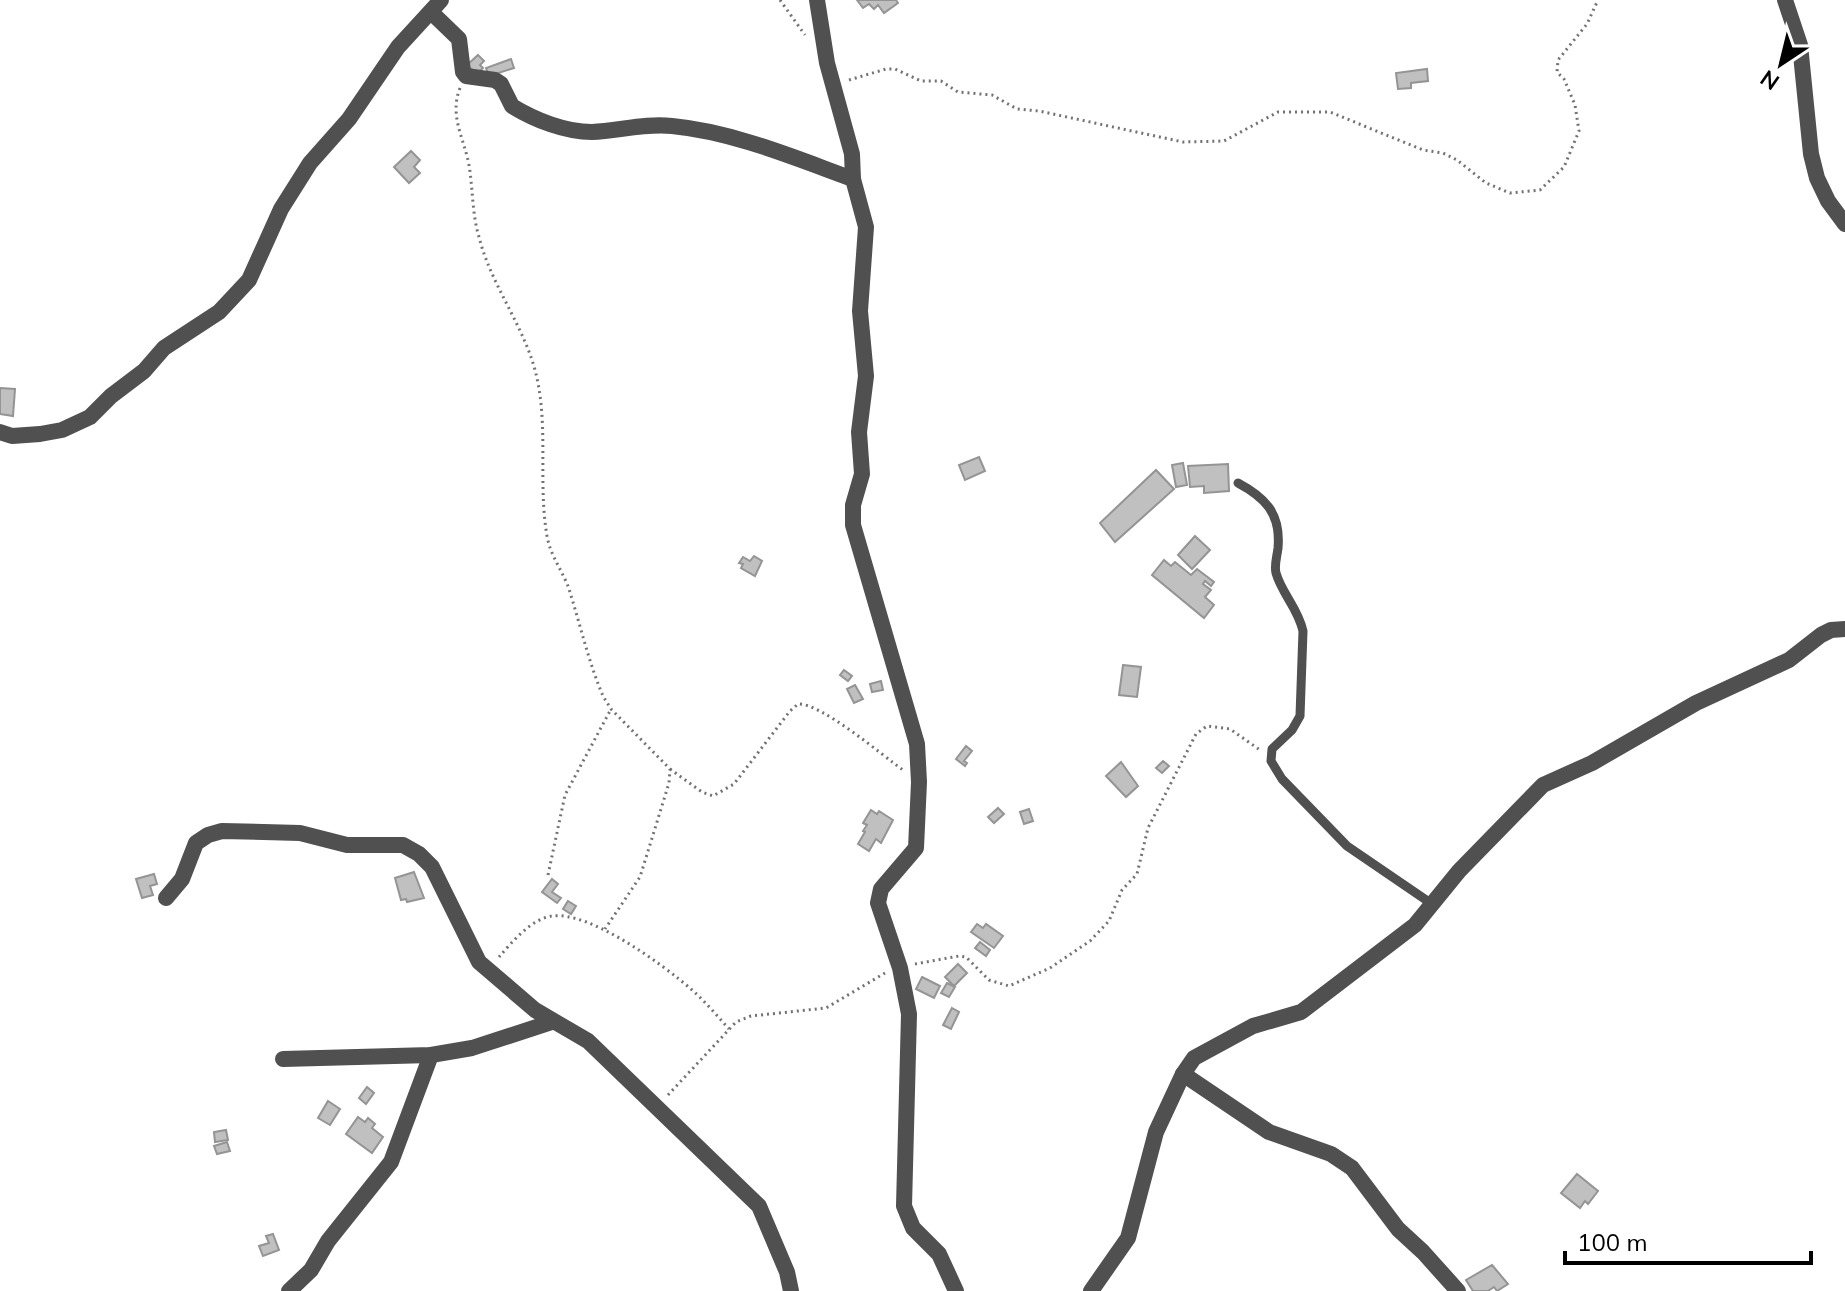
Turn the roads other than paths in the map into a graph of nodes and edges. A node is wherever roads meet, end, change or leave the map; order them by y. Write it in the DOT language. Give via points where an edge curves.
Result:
graph roads {
  1 [pos="817,0"];
  2 [pos="1785,0"];
  3 [pos="436,6"];
  4 [pos="853,179"];
  5 [pos="1845,224"];
  6 [pos="0,432"];
  7 [pos="1238,483"];
  8 [pos="1845,629"];
  9 [pos="166,898"];
  10 [pos="1432,904"];
  11 [pos="552,1022"];
  12 [pos="431,1055"];
  13 [pos="283,1059"];
  14 [pos="1183,1074"];
  15 [pos="289,1291"];
  16 [pos="791,1291"];
  17 [pos="956,1291"];
  18 [pos="1091,1291"];
  19 [pos="1458,1291"];
  1 -- 4 [label="street"];
  2 -- 5 [label="street" via="1800,45 1817,178"];
  3 -- 4 [label="street" via="459,39 466,76 495,80 512,106 571,130 667,125 697,129"];
  3 -- 6 [label="street" via="310,163 281,209 249,280 219,312 164,348 80,423 40,434"];
  4 -- 17 [label="street" via="866,227 860,311 867,365 859,432 862,474 853,525 917,744 919,782 916,848 878,894 909,1014 904,1206 913,1228 939,1254"];
  7 -- 10 [label="lane" via="1259,494 1273,515 1277,575 1303,631 1300,716 1270,754 1271,761 1338,837"];
  8 -- 10 [label="street" via="1821,635 1789,660 1543,785"];
  9 -- 11 [label="street" via="182,879 196,843 222,831 278,831 347,845 403,845 432,867 470,948 488,971"];
  10 -- 14 [label="street" via="1415,925 1301,1012 1239,1033 1194,1058"];
  11 -- 12 [label="street" via="472,1048"];
  11 -- 16 [label="street" via="588,1041 759,1206"];
  12 -- 13 [label="street"];
  12 -- 15 [label="street" via="391,1162 311,1270"];
  14 -- 18 [label="street" via="1156,1132 1128,1238"];
  14 -- 19 [label="street" via="1269,1132 1331,1154 1352,1168 1398,1229"];
}
